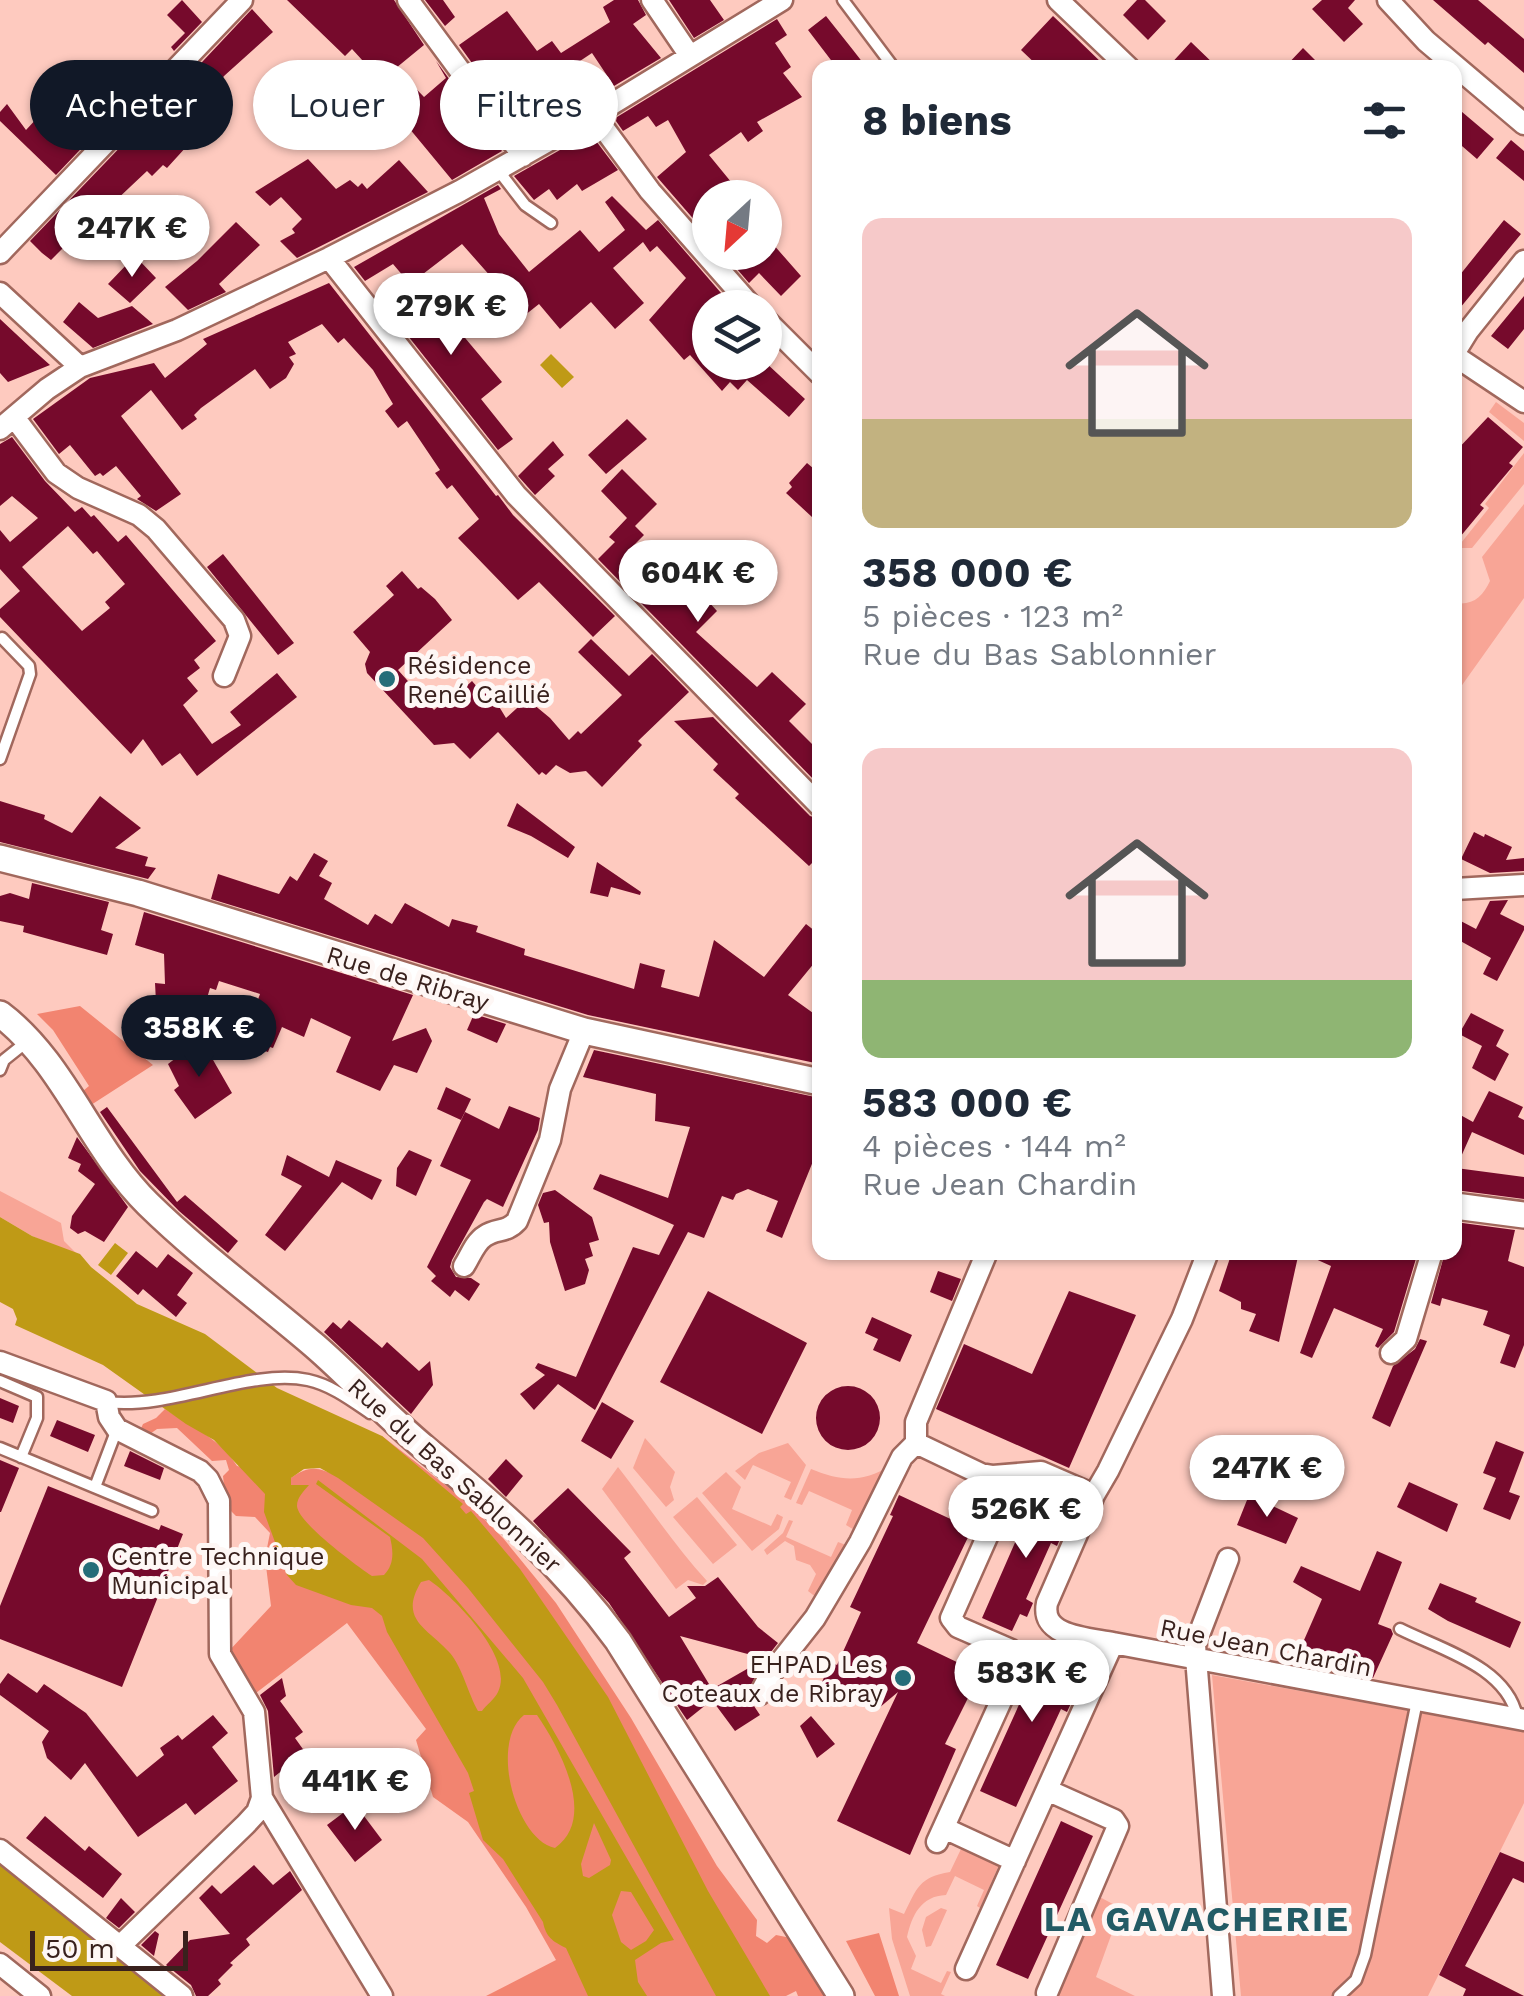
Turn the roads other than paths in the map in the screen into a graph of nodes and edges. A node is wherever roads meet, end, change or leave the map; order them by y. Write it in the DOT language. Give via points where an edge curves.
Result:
graph roads {
  1 [pos="242,0"];
  2 [pos="408,0"];
  3 [pos="652,0"];
  4 [pos="782,0"];
  5 [pos="843,0"];
  6 [pos="1058,0"];
  7 [pos="1388,0"];
  8 [pos="690,56"];
  9 [pos="888,60"];
  10 [pos="1120,60"];
  11 [pos="1448,60"];
  12 [pos="1462,71"];
  13 [pos="618,100"];
  14 [pos="1524,124"];
  15 [pos="618,148"];
  16 [pos="533,150"];
  17 [pos="523,156"];
  18 [pos="498,170"];
  19 [pos="551,223"];
  20 [pos="0,253"];
  21 [pos="330,258"];
  22 [pos="1524,261"];
  23 [pos="738,290"];
  24 [pos="0,293"];
  25 [pos="782,336"];
  26 [pos="1462,342"];
  27 [pos="1462,359"];
  28 [pos="812,366"];
  29 [pos="80,367"];
  30 [pos="1524,402"];
  31 [pos="7,423"];
  32 [pos="2,638"];
  33 [pos="224,676"];
  34 [pos="0,759"];
  35 [pos="812,798"];
  36 [pos="0,858"];
  37 [pos="1524,885"];
  38 [pos="1462,889"];
  39 [pos="0,1014"];
  40 [pos="584,1031"];
  41 [pos="30,1040"];
  42 [pos="0,1070"];
  43 [pos="812,1080"];
  44 [pos="1462,1207"];
  45 [pos="1524,1215"];
  46 [pos="984,1260"];
  47 [pos="1205,1260"];
  48 [pos="1430,1260"];
  49 [pos="464,1266"];
  50 [pos="1391,1353"];
  51 [pos="0,1362"];
  52 [pos="0,1381"];
  53 [pos="106,1402"];
  54 [pos="383,1410"];
  55 [pos="116,1429"];
  56 [pos="916,1443"];
  57 [pos="0,1448"];
  58 [pos="22,1457"];
  59 [pos="1009,1475"];
  60 [pos="94,1487"];
  61 [pos="1094,1494"];
  62 [pos="152,1511"];
  63 [pos="1228,1559"];
  64 [pos="1400,1629"];
  65 [pos="1113,1643"];
  66 [pos="1195,1658"];
  67 [pos="760,1694"];
  68 [pos="1417,1701"];
  69 [pos="1521,1719"];
  70 [pos="1047,1790"];
  71 [pos="262,1798"];
  72 [pos="0,1850"];
  73 [pos="1014,1861"];
  74 [pos="120,1946"];
  75 [pos="0,1964"];
  76 [pos="966,1969"];
  77 [pos="1047,1993"];
  78 [pos="40,1996"];
  79 [pos="182,1996"];
  80 [pos="382,1996"];
  81 [pos="841,1996"];
  82 [pos="1223,1996"];
  83 [pos="1339,1996"];
  1 -- 20 [label="street"];
  2 -- 17 [label="street"];
  3 -- 8 [label="street"];
  4 -- 8 [label="street"];
  5 -- 9 [label="lane"];
  6 -- 10 [label="street"];
  7 -- 11 [label="street"];
  8 -- 13 [label="street"];
  12 -- 14 [label="street"];
  15 -- 23 [label="street"];
  16 -- 17 [label="street"];
  17 -- 18 [label="street"];
  18 -- 19 [label="lane" via="525,206"];
  18 -- 21 [label="street"];
  21 -- 29 [label="street" via="178,330"];
  21 -- 35 [label="street" via="516,496"];
  22 -- 26 [label="street"];
  24 -- 29 [label="street"];
  25 -- 28 [label="street"];
  27 -- 30 [label="street"];
  29 -- 31 [label="street"];
  31 -- 33 [label="street" via="78,488 139,514 156,529 234,620 240,636"];
  32 -- 34 [label="lane" via="30,674"];
  36 -- 40 [label="street, Rue de Ribray" via="138,893"];
  37 -- 38 [label="street"];
  39 -- 41 [label="street, Rue du Bas Sablonnier"];
  40 -- 43 [label="street, Rue de Ribray"];
  40 -- 49 [label="street" via="517,1221 480,1239"];
  41 -- 42 [label="lane"];
  41 -- 54 [label="street, Rue du Bas Sablonnier" via="144,1200"];
  44 -- 45 [label="street"];
  46 -- 56 [label="street" via="916,1422"];
  47 -- 61 [label="street, Rue Jean Chardin"];
  48 -- 50 [label="street" via="1406,1339"];
  51 -- 53 [label="street"];
  52 -- 58 [label="lane" via="36,1397 37,1418"];
  53 -- 54 [label="lane" via="141,1403 294,1378 330,1388 370,1413"];
  53 -- 55 [label="street"];
  54 -- 81 [label="street, Rue du Bas Sablonnier" via="521,1529 597,1612"];
  55 -- 60 [label="lane"];
  55 -- 71 [label="street" via="190,1464 215,1491 220,1654 254,1712"];
  56 -- 59 [label="street" via="981,1474"];
  56 -- 67 [label="street" via="902,1456 815,1618"];
  57 -- 58 [label="lane"];
  58 -- 60 [label="lane"];
  59 -- 61 [label="street" via="1041,1472"];
  59 -- 73 [label="street" via="952,1618 1010,1650 1016,1668 940,1835"];
  60 -- 62 [label="lane"];
  61 -- 65 [label="street, Rue Jean Chardin" via="1045,1616 1064,1632"];
  63 -- 66 [label="street"];
  64 -- 69 [label="lane" via="1491,1675"];
  65 -- 66 [label="street, Rue Jean Chardin"];
  65 -- 70 [label="street"];
  66 -- 68 [label="street, Rue Jean Chardin"];
  66 -- 82 [label="street"];
  68 -- 69 [label="street, Rue Jean Chardin"];
  68 -- 83 [label="lane" via="1364,1955 1356,1980"];
  70 -- 73 [label="street"];
  70 -- 77 [label="street" via="1118,1826"];
  71 -- 74 [label="street" via="246,1824"];
  71 -- 80 [label="street"];
  72 -- 74 [label="street"];
  73 -- 76 [label="street"];
  74 -- 79 [label="street"];
  75 -- 78 [label="street"];
}
